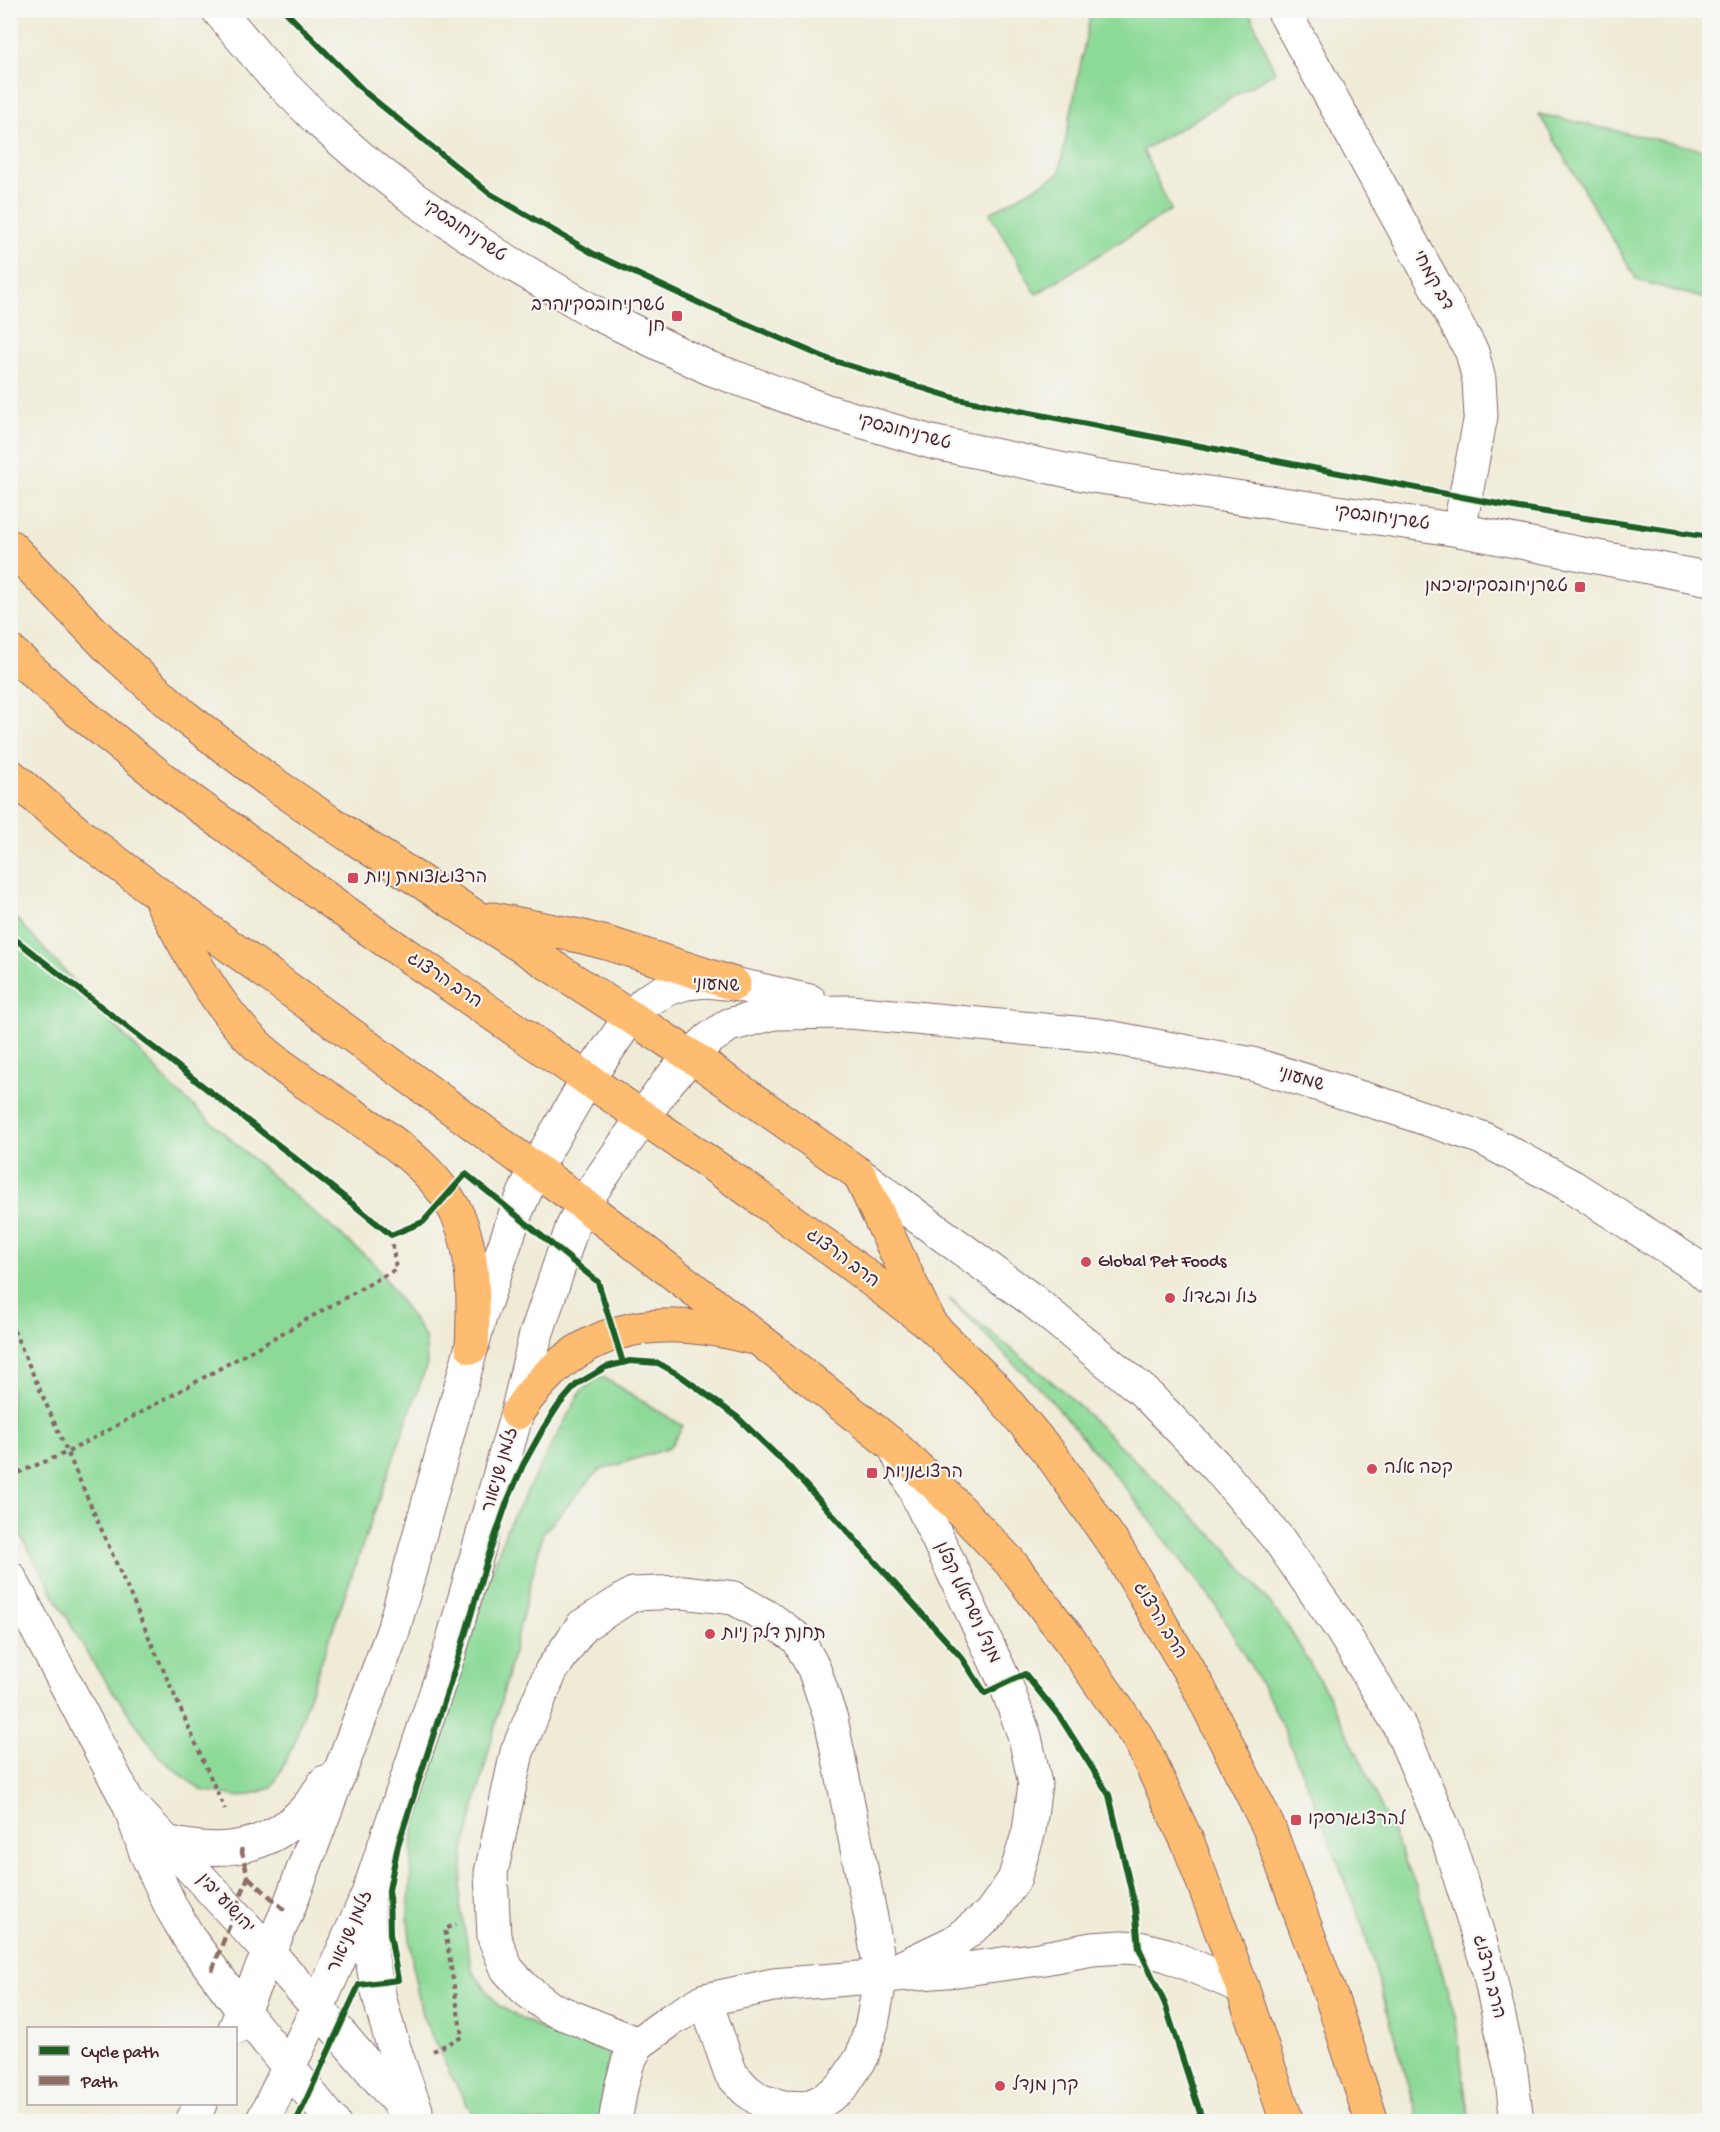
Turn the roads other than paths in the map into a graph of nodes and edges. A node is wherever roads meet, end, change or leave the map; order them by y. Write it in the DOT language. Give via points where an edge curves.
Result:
graph roads {
  1 [pos="218,10"];
  2 [pos="1283,10"];
  3 [pos="1298,10"];
  4 [pos="1304,51"];
  5 [pos="1459,530"];
  6 [pos="10,546"];
  7 [pos="1710,579"];
  8 [pos="10,651"];
  9 [pos="10,775"];
  10 [pos="157,893"];
  11 [pos="476,915"];
  12 [pos="734,984"];
  13 [pos="850,1012"];
  14 [pos="630,1016"];
  15 [pos="691,1056"];
  16 [pos="587,1080"];
  17 [pos="642,1118"];
  18 [pos="535,1169"];
  19 [pos="858,1174"];
  20 [pos="583,1204"];
  21 [pos="1706,1266"];
  22 [pos="932,1326"];
  23 [pos="760,1340"];
  24 [pos="472,1347"];
  25 [pos="517,1413"];
  26 [pos="894,1446"];
  27 [pos="10,1578"];
  28 [pos="348,1751"];
  29 [pos="129,1804"];
  30 [pos="166,1842"];
  31 [pos="368,1894"];
  32 [pos="270,1951"];
  33 [pos="881,1975"];
  34 [pos="1242,1987"];
  35 [pos="705,2000"];
  36 [pos="318,2007"];
  37 [pos="239,2019"];
  38 [pos="638,2044"];
  39 [pos="290,2068"];
  40 [pos="199,2105"];
  41 [pos="192,2121"];
  42 [pos="262,2121"];
  43 [pos="333,2121"];
  44 [pos="414,2121"];
  45 [pos="422,2121"];
  46 [pos="615,2121"];
  47 [pos="1287,2121"];
  48 [pos="1372,2121"];
  49 [pos="1517,2121"];
  1 -- 5 [label="street, טשרניחובסקי" via="272,74 318,120 413,198 497,255 594,312 709,368 824,410 931,442 1093,476"];
  2 -- 4 [label="street, דב קמחי"];
  3 -- 4 [label="street"];
  4 -- 5 [label="street, דב קמחי" via="1472,352 1479,380 1481,416"];
  5 -- 7 [label="street, טשרניחובסקי"];
  6 -- 11 [label="main road" via="111,650 184,716 286,792"];
  8 -- 16 [label="main road, הרב הרצוג" via="178,791"];
  9 -- 10 [label="main road"];
  10 -- 18 [label="main road"];
  10 -- 24 [label="main road" via="211,990 233,1020 285,1068 417,1162 446,1196 458,1217 471,1275"];
  11 -- 12 [label="main road" via="590,938"];
  11 -- 14 [label="main road"];
  12 -- 13 [label="street, שמעוני"];
  12 -- 14 [label="street, שמעוני" via="686,983 648,1000"];
  13 -- 15 [label="street, שמעוני" via="795,1012 750,1018 729,1025"];
  13 -- 21 [label="street, שמעוני" via="1097,1035 1251,1064 1482,1138"];
  14 -- 15 [label="main road"];
  14 -- 16 [label="street, שמעוני"];
  15 -- 17 [label="street, שמעוני"];
  15 -- 19 [label="main road"];
  16 -- 17 [label="main road, הרב הרצוג"];
  16 -- 18 [label="street"];
  17 -- 20 [label="street, זלמן שניאור"];
  17 -- 22 [label="main road, הרב הרצוג" via="832,1250"];
  18 -- 20 [label="main road"];
  18 -- 24 [label="street" via="515,1215"];
  19 -- 22 [label="main road"];
  19 -- 49 [label="street, הרב הרצוג" via="1032,1300 1143,1391 1217,1467 1286,1549 1398,1723 1447,1836 1488,1967 1511,2072"];
  20 -- 23 [label="main road"];
  20 -- 25 [label="street, זלמן שניאור" via="535,1338"];
  22 -- 48 [label="main road, הרב הרצוג" via="993,1386 1052,1456 1119,1552 1199,1688 1269,1828 1333,2001"];
  23 -- 25 [label="main road" via="687,1325 613,1334 566,1359 531,1391"];
  23 -- 26 [label="main road"];
  24 -- 28 [label="street" via="393,1631"];
  25 -- 31 [label="street, זלמן שניאור" via="449,1654"];
  26 -- 33 [label="street, מנדל (ישראל) קפלן" via="1005,1682 1025,1737 1035,1784 1029,1831 1014,1880 990,1914 954,1942"];
  26 -- 34 [label="main road" via="1010,1562 1140,1741 1190,1845"];
  27 -- 29 [label="street, יהושוע יבין"];
  28 -- 30 [label="street" via="303,1812 274,1834 241,1848 216,1850"];
  28 -- 32 [label="street"];
  29 -- 30 [label="street, יהושוע יבין"];
  29 -- 37 [label="street, יהושוע יבין" via="172,1909"];
  30 -- 32 [label="street, יהושוע יבין"];
  31 -- 36 [label="street, זלמן שניאור"];
  31 -- 45 [label="street" via="370,1948 378,1993"];
  32 -- 36 [label="street, יהושוע יבין"];
  32 -- 37 [label="street"];
  33 -- 34 [label="street, מנדל (ישראל) קפלן" via="958,1970 1122,1947 1167,1955"];
  33 -- 35 [label="street, מנדל (ישראל) קפלן" via="773,1985"];
  33 -- 35 [label="street" via="862,2057 842,2087 806,2108 761,2101 731,2074"];
  33 -- 38 [label="street" via="831,1719 814,1669 798,1639 734,1598 683,1592 633,1594 582,1626 551,1671 518,1752 491,1873 494,1938 507,1969 550,2008"];
  34 -- 47 [label="main road"];
  35 -- 38 [label="street, מנדל (ישראל) קפלן"];
  36 -- 39 [label="street, זלמן שניאור"];
  36 -- 44 [label="street, יהושוע יבין"];
  37 -- 39 [label="street, יהושוע יבין"];
  38 -- 46 [label="street, מנדל (ישראל) קפלן" via="626,2070"];
  39 -- 42 [label="street, זלמן שניאור"];
  39 -- 43 [label="street, יהושוע יבין"];
  40 -- 41 [label="street"];
}
